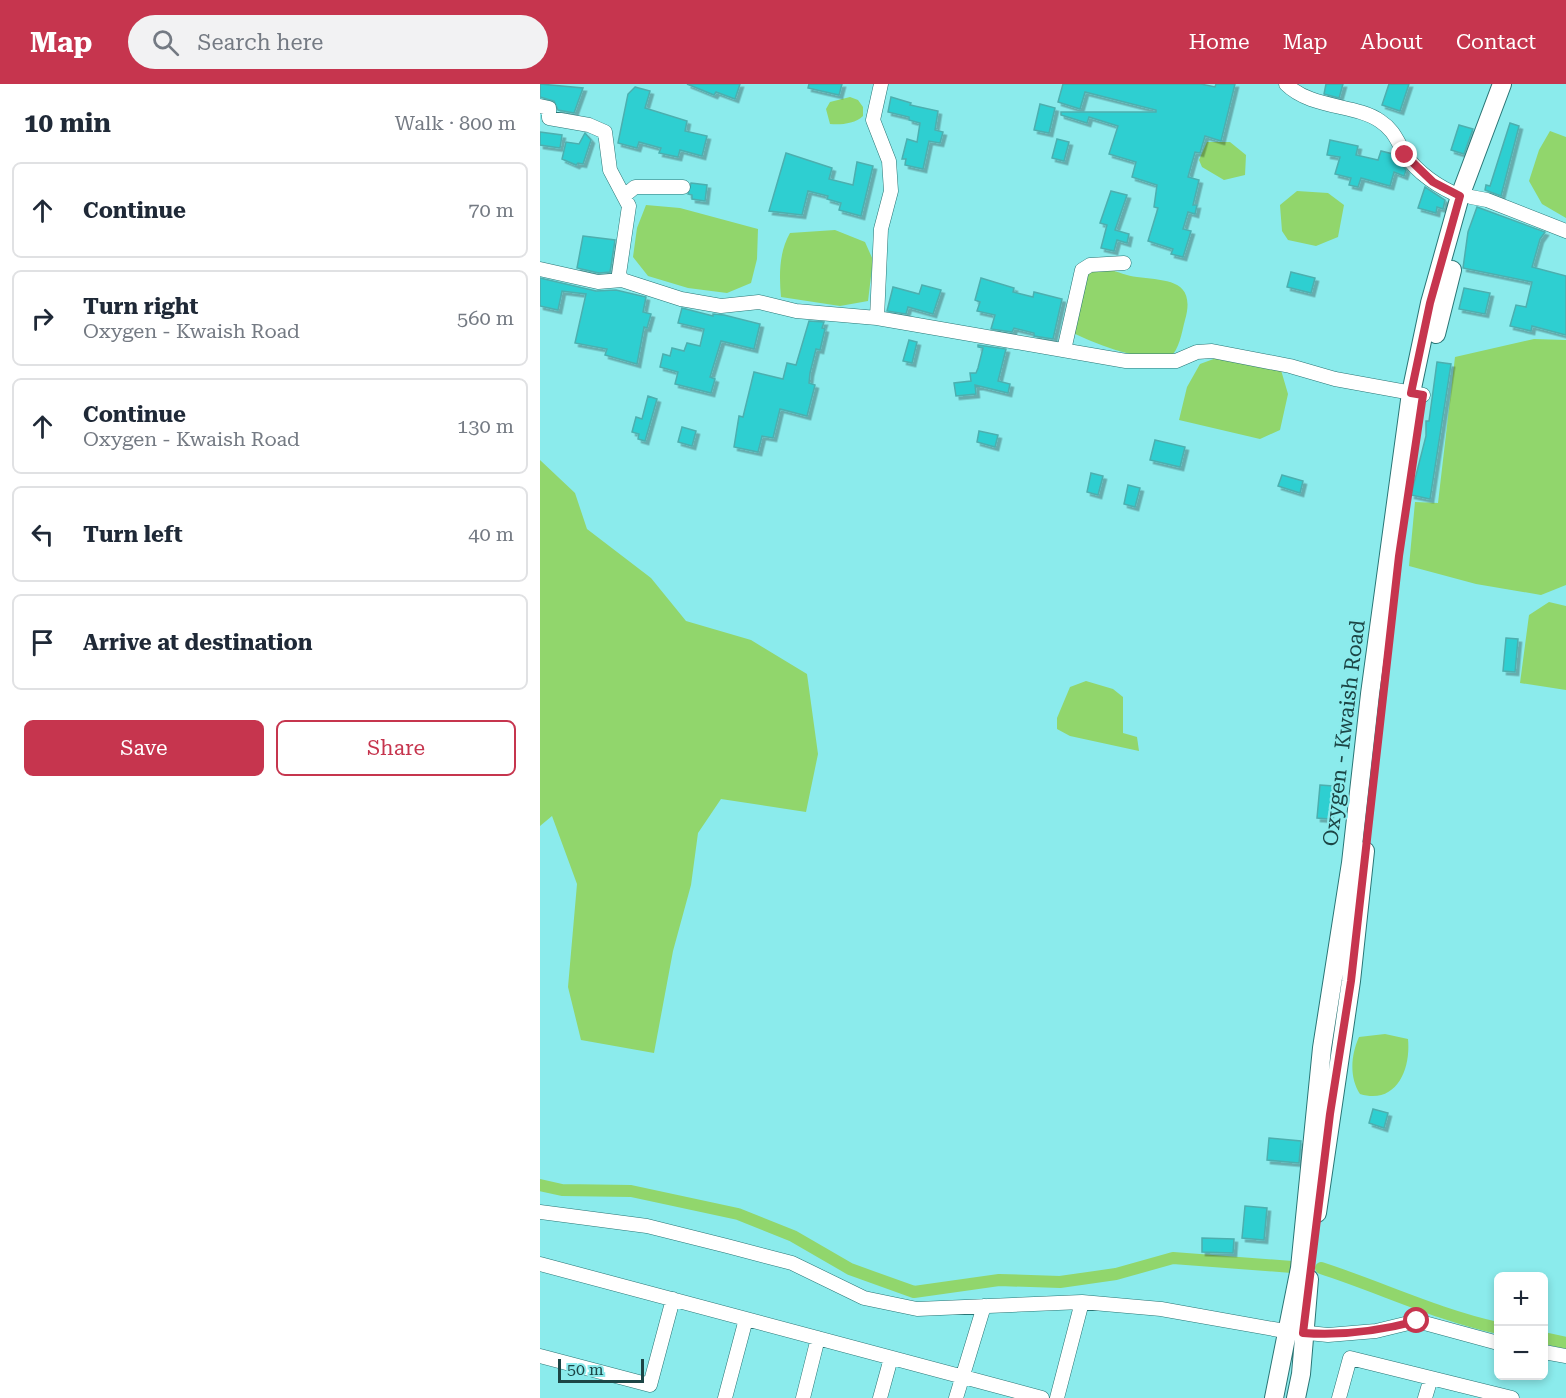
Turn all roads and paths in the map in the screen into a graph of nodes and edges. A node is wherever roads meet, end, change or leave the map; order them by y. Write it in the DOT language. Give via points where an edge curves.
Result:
graph roads {
  1 [pos="881,84"];
  2 [pos="1286,84"];
  3 [pos="1502,84"];
  4 [pos="1515,84"];
  5 [pos="540,106"];
  6 [pos="683,187"];
  7 [pos="624,196"];
  8 [pos="1466,197"];
  9 [pos="1566,231"];
  10 [pos="1124,263"];
  11 [pos="540,269"];
  12 [pos="622,280"];
  13 [pos="877,318"];
  14 [pos="1064,350"];
  15 [pos="1417,394"];
  16 [pos="540,1212"];
  17 [pos="540,1264"];
  18 [pos="673,1299"];
  19 [pos="1082,1302"];
  20 [pos="984,1306"];
  21 [pos="746,1319"];
  22 [pos="1295,1332"];
  23 [pos="818,1338"];
  24 [pos="1494,1342"];
  25 [pos="1548,1353"];
  26 [pos="540,1356"];
  27 [pos="1566,1356"];
  28 [pos="891,1358"];
  29 [pos="962,1377"];
  30 [pos="1431,1378"];
  31 [pos="648,1392"];
  32 [pos="725,1398"];
  33 [pos="803,1398"];
  34 [pos="879,1398"];
  35 [pos="956,1398"];
  36 [pos="1042,1398"];
  37 [pos="1057,1398"];
  38 [pos="1274,1398"];
  39 [pos="1296,1398"];
  40 [pos="1339,1398"];
  41 [pos="1425,1398"];
  42 [pos="1509,1398"];
  1 -- 13 [label="street" via="873,120 889,161 891,191 881,229"];
  2 -- 8 [label="street" via="1316,102 1377,119 1392,130 1405,155 1424,174"];
  3 -- 8 [label="main road, Oxygen - Kwaish Road"];
  4 -- 8 [label="main road, Oxygen - Kwaish Road"];
  5 -- 7 [label="street" via="549,108 549,118 589,125 604,132 610,170"];
  6 -- 7 [label="street" via="635,187"];
  7 -- 12 [label="street" via="629,206 619,273"];
  8 -- 9 [label="street" via="1487,200"];
  8 -- 15 [label="main road, Oxygen - Kwaish Road" via="1434,341"];
  10 -- 14 [label="street" via="1089,265 1082,270"];
  11 -- 12 [label="street" via="598,282"];
  12 -- 13 [label="street" via="681,299 721,306 759,302 796,311"];
  13 -- 14 [label="street"];
  14 -- 15 [label="street" via="1155,363 1212,351"];
  15 -- 22 [label="main road, Oxygen - Kwaish Road" via="1351,981"];
  15 -- 22 [label="main road, Oxygen - Kwaish Road" via="1370,694 1351,863 1323,1048"];
  16 -- 20 [label="street" via="647,1226 792,1263 864,1298 893,1306"];
  17 -- 18 [label="street"];
  18 -- 21 [label="street"];
  18 -- 31 [label="street"];
  19 -- 20 [label="street"];
  19 -- 22 [label="street" via="1161,1309"];
  19 -- 37 [label="street"];
  20 -- 29 [label="street"];
  21 -- 23 [label="street"];
  21 -- 32 [label="street"];
  22 -- 24 [label="street" via="1328,1335 1376,1331 1417,1321"];
  22 -- 38 [label="main road, Oxygen - Kwaish Road"];
  22 -- 39 [label="main road, Oxygen - Kwaish Road" via="1301,1374"];
  23 -- 28 [label="street"];
  23 -- 33 [label="street"];
  25 -- 27 [label="street"];
  26 -- 31 [label="street"];
  28 -- 29 [label="street"];
  28 -- 34 [label="street"];
  29 -- 35 [label="street"];
  29 -- 36 [label="street"];
  30 -- 40 [label="street" via="1350,1358"];
  30 -- 41 [label="street"];
  30 -- 42 [label="street"];
}
